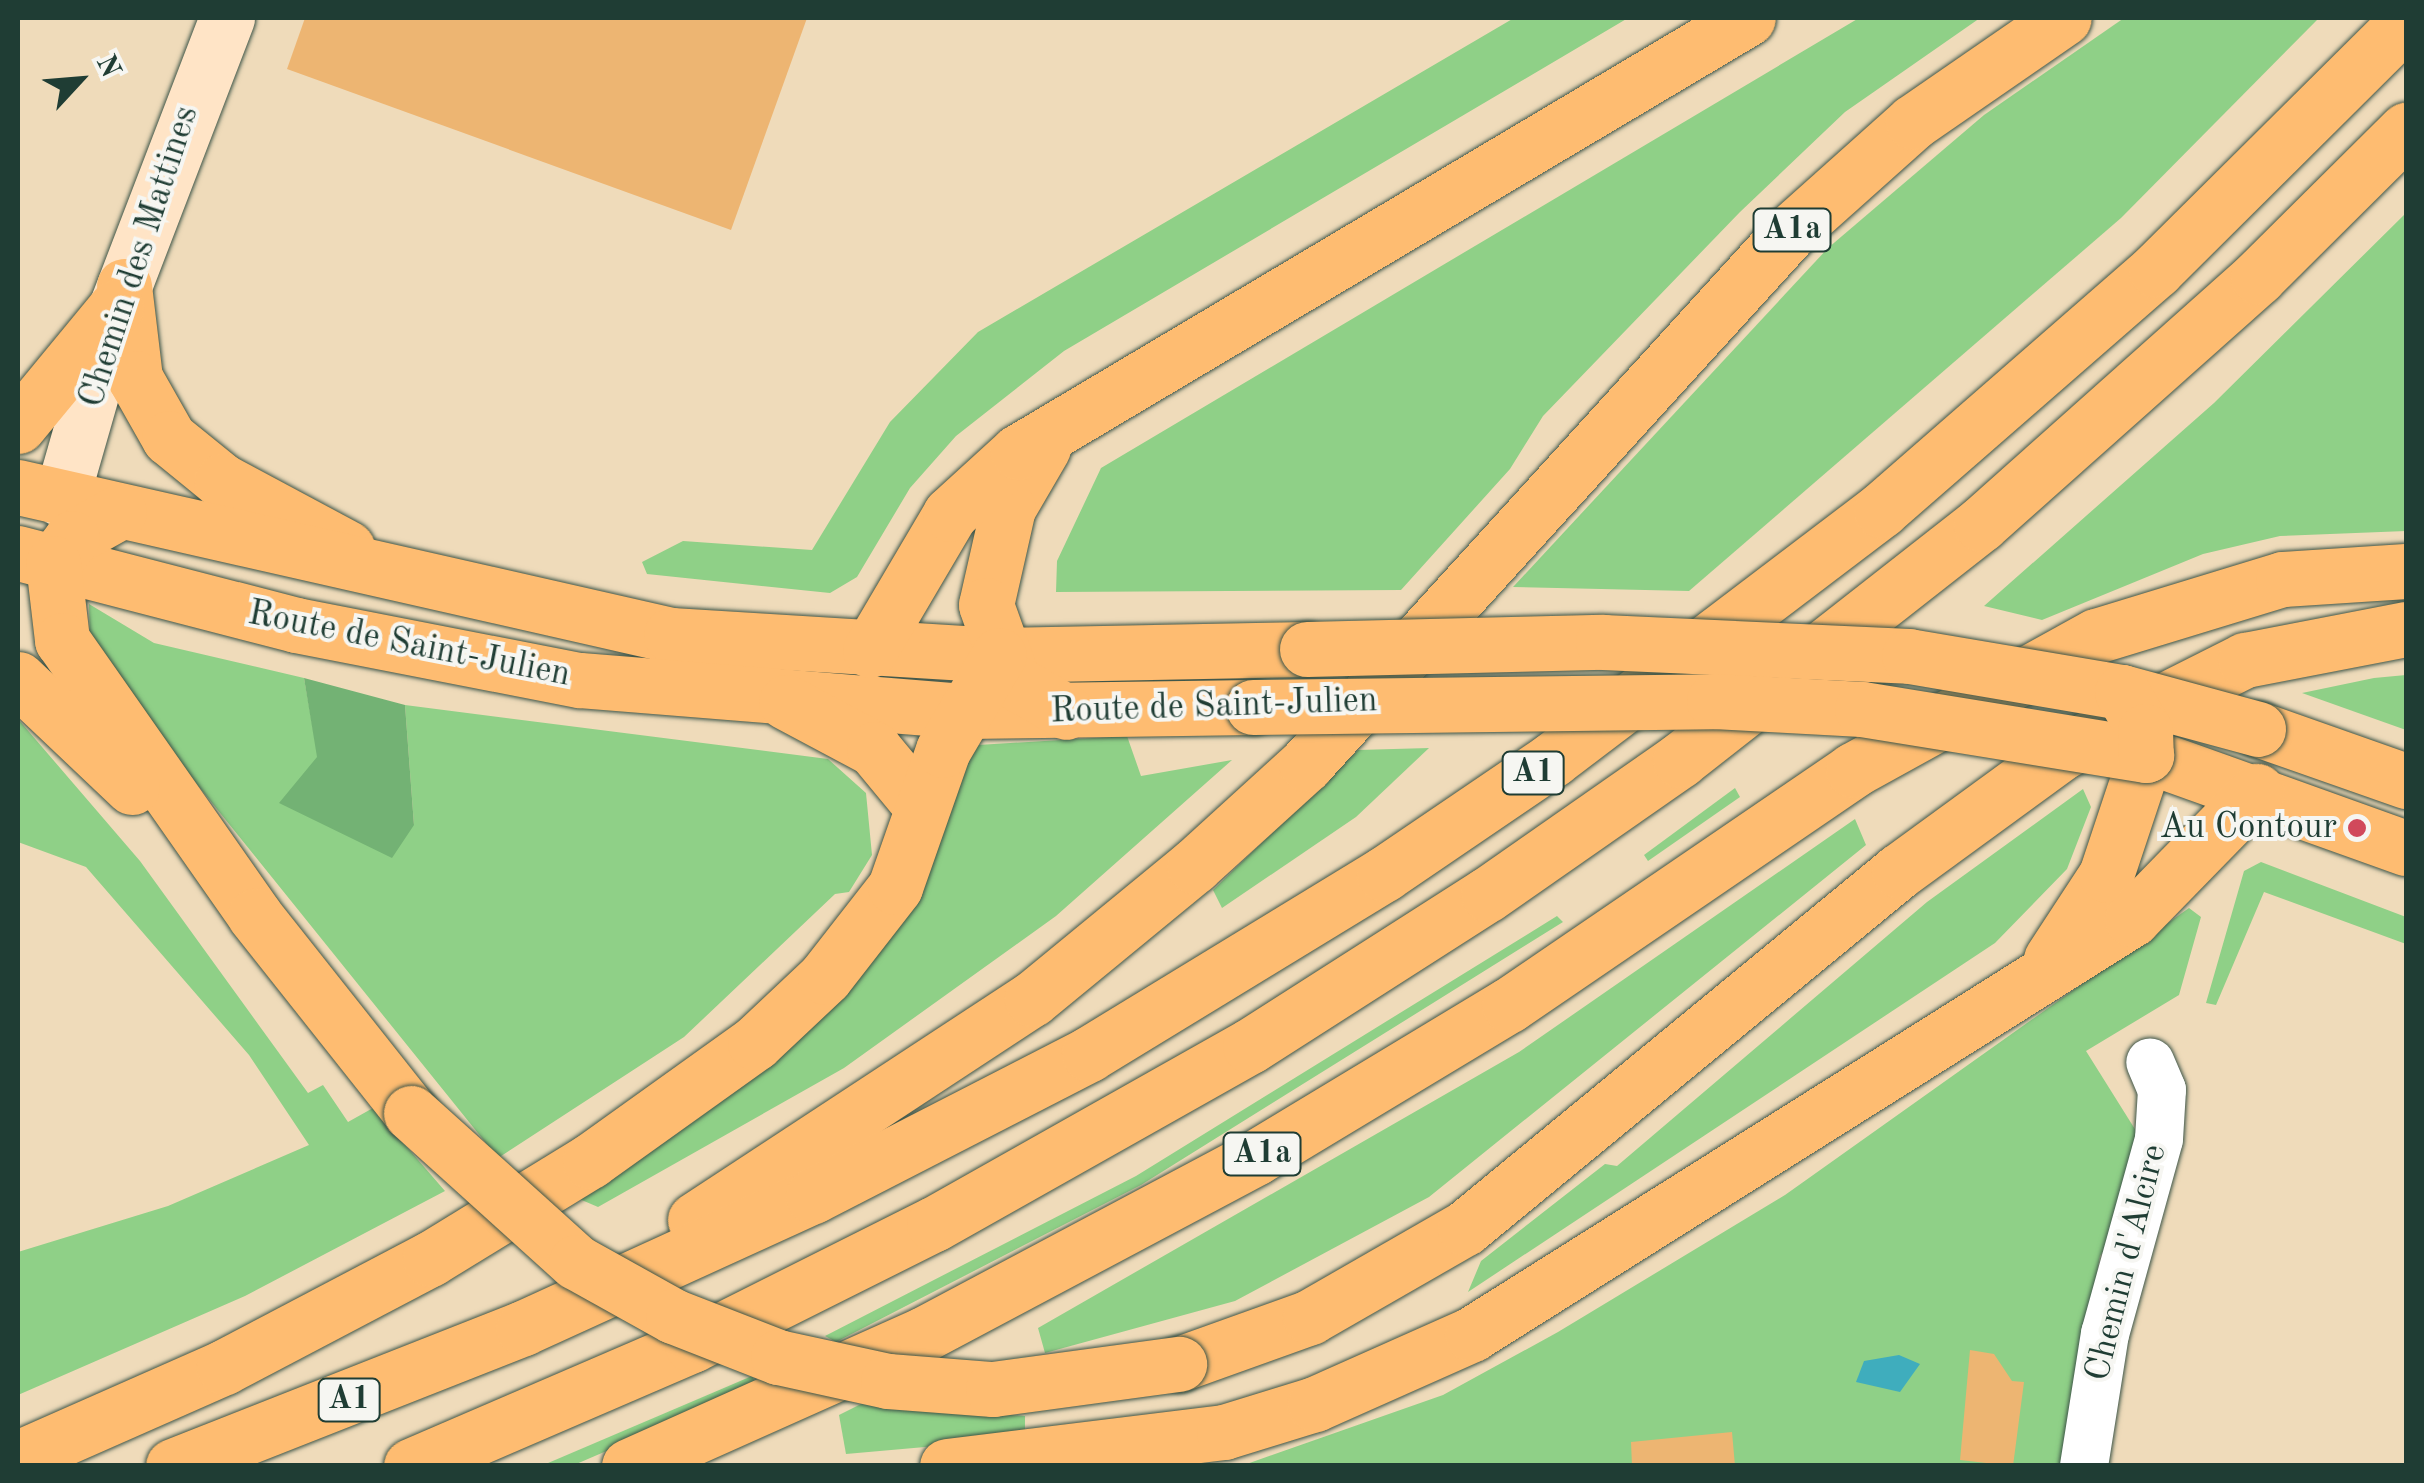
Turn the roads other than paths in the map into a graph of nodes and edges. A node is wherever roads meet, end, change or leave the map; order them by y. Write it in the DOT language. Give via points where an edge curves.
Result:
graph roads {
  1 [pos="227,18"];
  2 [pos="1748,18"];
  3 [pos="2064,18"];
  4 [pos="2406,22"];
  5 [pos="2406,130"];
  6 [pos="120,297"];
  7 [pos="18,426"];
  8 [pos="1062,427"];
  9 [pos="39,493"];
  10 [pos="119,512"];
  11 [pos="29,552"];
  12 [pos="2406,571"];
  13 [pos="416,584"];
  14 [pos="2406,629"];
  15 [pos="870,650"];
  16 [pos="999,656"];
  17 [pos="18,679"];
  18 [pos="2122,692"];
  19 [pos="786,702"];
  20 [pos="966,711"];
  21 [pos="1066,712"];
  22 [pos="2155,768"];
  23 [pos="2406,782"];
  24 [pos="2257,791"];
  25 [pos="922,807"];
  26 [pos="176,821"];
  27 [pos="2406,848"];
  28 [pos="2024,987"];
  29 [pos="2150,1062"];
  30 [pos="523,1328"];
  31 [pos="18,1458"];
  32 [pos="173,1466"];
  33 [pos="411,1466"];
  34 [pos="628,1466"];
  35 [pos="947,1466"];
  36 [pos="2084,1466"];
  1 -- 6 [label="main road, Chemin des Mattines"];
  2 -- 8 [label="main road"];
  3 -- 30 [label="main road, A1a" via="1912,122 1789,232 1306,764 1194,866 964,1046"];
  4 -- 30 [label="main road, A1" via="2156,270 1984,424 1788,585 1524,780 1267,948 1003,1102"];
  5 -- 33 [label="main road, A1" via="2184,346 1926,569 1488,894 1250,1046 934,1224 692,1345"];
  6 -- 7 [label="main road"];
  6 -- 9 [label="main road, Chemin des Mattines"];
  6 -- 13 [label="main road" via="135,378 179,450"];
  8 -- 15 [label="main road" via="960,502"];
  8 -- 16 [label="main road" via="1026,470 999,535 986,605"];
  9 -- 10 [label="main road, Route de Saint-Julien"];
  9 -- 11 [label="main road"];
  10 -- 11 [label="main road"];
  10 -- 13 [label="main road, Route de Saint-Julien"];
  11 -- 19 [label="main road, Route de Saint-Julien" via="436,655"];
  11 -- 26 [label="main road" via="62,640"];
  12 -- 34 [label="main road, A1a" via="2232,590 2080,644 1853,770 1508,1006 1255,1158 924,1334"];
  13 -- 15 [label="main road, Route de Saint-Julien" via="671,636"];
  14 -- 26 [label="main road, bridge" via="2246,660 2062,752 1898,871 1465,1228 1310,1317 1180,1364 993,1389 888,1381 778,1357 673,1316 576,1262 411,1113"];
  15 -- 16 [label="main road, Route de Saint-Julien"];
  16 -- 18 [label="main road, Route de Saint-Julien, bridge" via="1768,645 1908,656"];
  16 -- 20 [label="main road"];
  16 -- 21 [label="main road" via="1034,701"];
  17 -- 26 [label="main road"];
  18 -- 22 [label="main road, bridge" via="2145,731"];
  18 -- 23 [label="main road, Route de Saint-Julien, bridge" via="2258,729"];
  19 -- 20 [label="main road, Route de Saint-Julien"];
  19 -- 25 [label="main road" via="874,749"];
  20 -- 21 [label="main road, Route de Saint-Julien"];
  20 -- 25 [label="main road"];
  21 -- 22 [label="main road, Route de Saint-Julien, bridge" via="1714,700 1862,709"];
  22 -- 24 [label="main road, Route de Saint-Julien"];
  22 -- 28 [label="main road" via="2092,904"];
  24 -- 27 [label="main road, Route de Saint-Julien"];
  24 -- 28 [label="main road" via="2132,919"];
  25 -- 31 [label="main road" via="895,887 790,1012 590,1161 339,1309"];
  28 -- 35 [label="main road" via="1568,1280 1388,1375 1224,1432"];
  29 -- 36 [label="street, Chemin d'Alcire" via="2162,1090 2159,1139 2104,1334"];
  30 -- 32 [label="main road, A1"];
}
